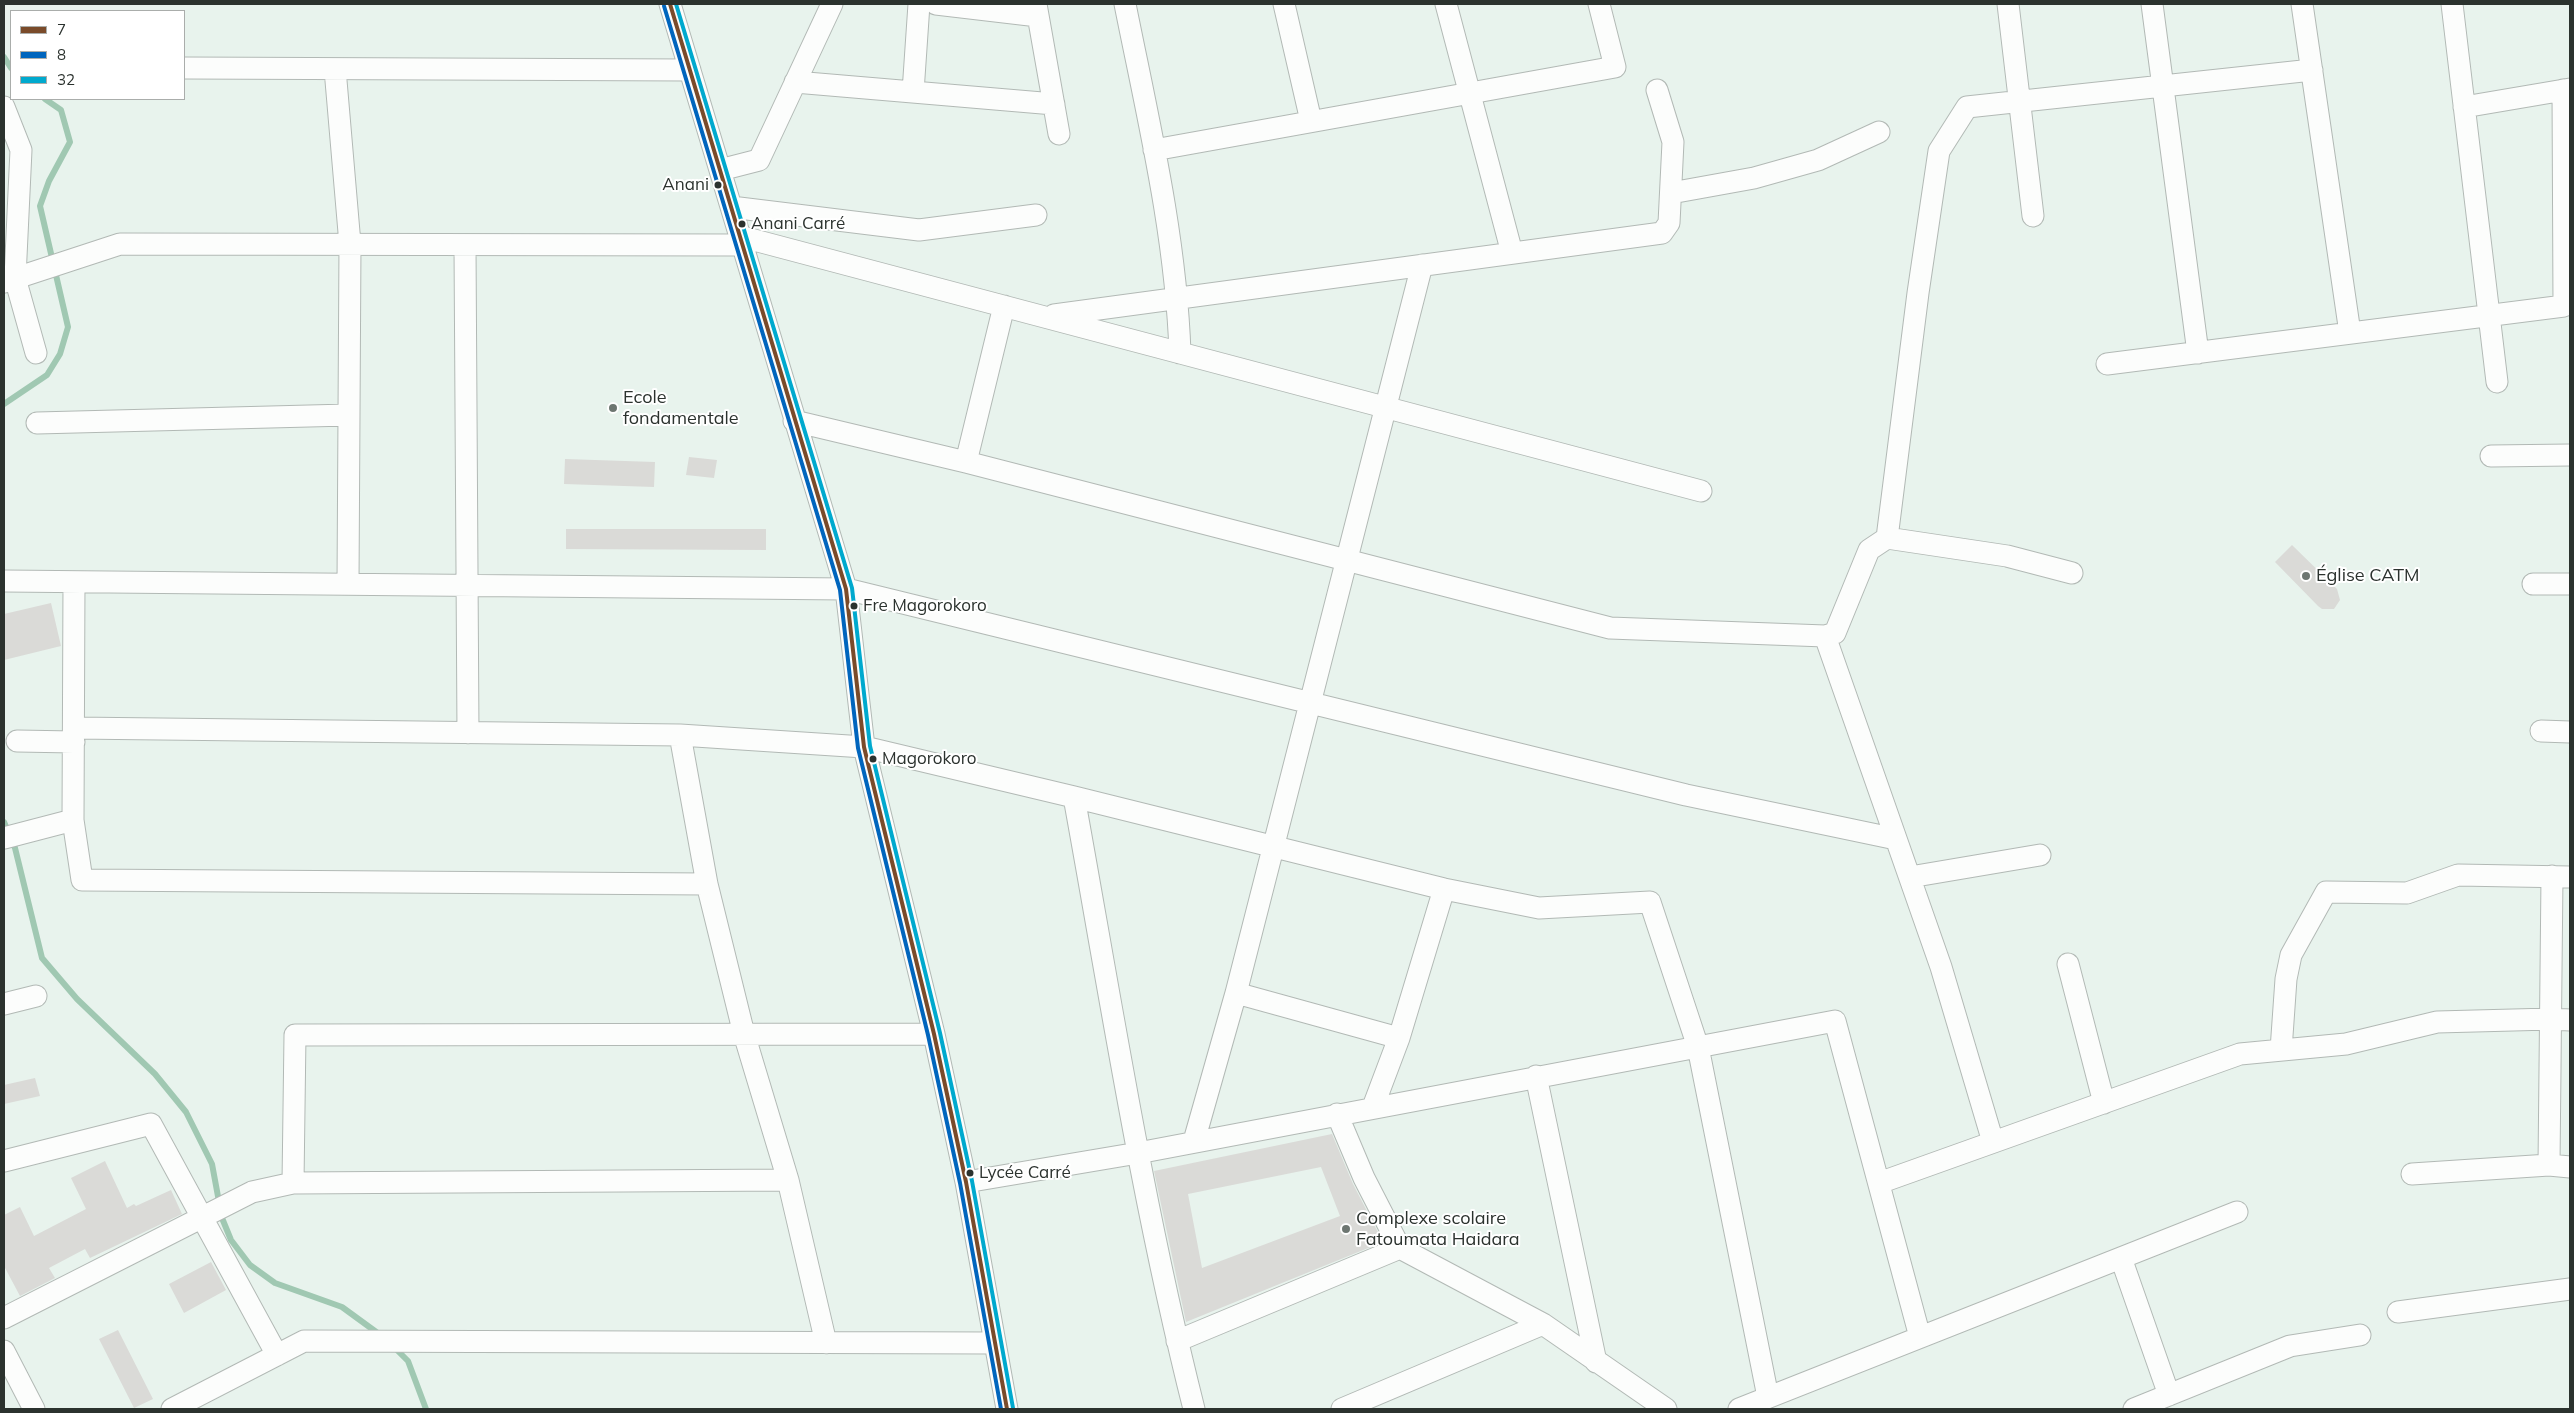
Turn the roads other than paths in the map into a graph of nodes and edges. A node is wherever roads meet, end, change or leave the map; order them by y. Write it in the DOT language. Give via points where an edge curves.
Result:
graph roads {
  1 [pos="832,4"];
  2 [pos="919,4"];
  3 [pos="936,4"];
  4 [pos="1125,4"];
  5 [pos="1284,4"];
  6 [pos="1446,4"];
  7 [pos="1599,4"];
  8 [pos="2008,4"];
  9 [pos="2152,4"];
  10 [pos="2302,4"];
  11 [pos="2452,4"];
  12 [pos="673,7"];
  13 [pos="1037,10"];
  14 [pos="185,68"];
  15 [pos="336,69"];
  16 [pos="690,70"];
  17 [pos="2312,70"];
  18 [pos="796,82"];
  19 [pos="2163,86"];
  20 [pos="2566,89"];
  21 [pos="1657,90"];
  22 [pos="913,92"];
  23 [pos="1470,93"];
  24 [pos="2019,101"];
  25 [pos="1054,104"];
  26 [pos="4,107"];
  27 [pos="2464,107"];
  28 [pos="1311,121"];
  29 [pos="1878,132"];
  30 [pos="1059,134"];
  31 [pos="1154,150"];
  32 [pos="12,152"];
  33 [pos="720,170"];
  34 [pos="1671,193"];
  35 [pos="730,207"];
  36 [pos="1036,215"];
  37 [pos="2033,216"];
  38 [pos="741,241"];
  39 [pos="350,244"];
  40 [pos="465,246"];
  41 [pos="1512,253"];
  42 [pos="1422,265"];
  43 [pos="9,280"];
  44 [pos="1178,297"];
  45 [pos="1004,306"];
  46 [pos="2489,316"];
  47 [pos="1044,317"];
  48 [pos="2350,333"];
  49 [pos="1180,353"];
  50 [pos="2198,353"];
  51 [pos="36,354"];
  52 [pos="2108,364"];
  53 [pos="2497,382"];
  54 [pos="1386,408"];
  55 [pos="348,415"];
  56 [pos="794,421"];
  57 [pos="37,423"];
  58 [pos="2570,455"];
  59 [pos="2491,456"];
  60 [pos="966,462"];
  61 [pos="1701,491"];
  62 [pos="1887,538"];
  63 [pos="1347,560"];
  64 [pos="2072,573"];
  65 [pos="4,581"];
  66 [pos="74,582"];
  67 [pos="348,584"];
  68 [pos="2533,584"];
  69 [pos="2570,584"];
  70 [pos="467,586"];
  71 [pos="846,589"];
  72 [pos="1825,636"];
  73 [pos="1310,703"];
  74 [pos="2541,731"];
  75 [pos="2570,732"];
  76 [pos="468,733"];
  77 [pos="74,735"];
  78 [pos="680,735"];
  79 [pos="16,741"];
  80 [pos="864,747"];
  81 [pos="1074,797"];
  82 [pos="73,820"];
  83 [pos="4,838"];
  84 [pos="1896,839"];
  85 [pos="1274,846"];
  86 [pos="2040,855"];
  87 [pos="2561,876"];
  88 [pos="1910,877"];
  89 [pos="707,884"];
  90 [pos="1444,889"];
  91 [pos="2068,964"];
  92 [pos="1236,993"];
  93 [pos="36,996"];
  94 [pos="4,1004"];
  95 [pos="2560,1020"];
  96 [pos="744,1034"];
  97 [pos="934,1034"];
  98 [pos="1399,1038"];
  99 [pos="1698,1047"];
  100 [pos="2281,1050"];
  101 [pos="1536,1076"];
  102 [pos="2104,1102"];
  103 [pos="1373,1107"];
  104 [pos="1337,1114"];
  105 [pos="1194,1141"];
  106 [pos="1993,1142"];
  107 [pos="1138,1153"];
  108 [pos="4,1160"];
  109 [pos="2560,1166"];
  110 [pos="2412,1174"];
  111 [pos="788,1180"];
  112 [pos="966,1182"];
  113 [pos="293,1183"];
  114 [pos="1879,1183"];
  115 [pos="2237,1212"];
  116 [pos="205,1215"];
  117 [pos="1400,1248"];
  118 [pos="2121,1258"];
  119 [pos="2570,1289"];
  120 [pos="2398,1312"];
  121 [pos="4,1318"];
  122 [pos="1542,1324"];
  123 [pos="2360,1335"];
  124 [pos="1920,1337"];
  125 [pos="1177,1341"];
  126 [pos="826,1343"];
  127 [pos="994,1343"];
  128 [pos="4,1351"];
  129 [pos="277,1355"];
  130 [pos="1596,1362"];
  131 [pos="2170,1395"];
  132 [pos="1768,1397"];
  133 [pos="34,1409"];
  134 [pos="172,1409"];
  135 [pos="1007,1409"];
  136 [pos="1194,1409"];
  137 [pos="1342,1409"];
  138 [pos="1666,1409"];
  139 [pos="1739,1409"];
  140 [pos="2134,1409"];
  1 -- 18 [label="street"];
  2 -- 22 [label="street"];
  3 -- 13 [label="street"];
  4 -- 31 [label="street"];
  5 -- 28 [label="street"];
  6 -- 23 [label="street"];
  7 -- 23 [label="street" via="1615,67"];
  8 -- 24 [label="street"];
  9 -- 19 [label="street"];
  10 -- 17 [label="street"];
  11 -- 27 [label="street"];
  12 -- 16 [label="street"];
  13 -- 25 [label="street"];
  14 -- 15 [label="street"];
  15 -- 16 [label="street"];
  15 -- 39 [label="street"];
  16 -- 33 [label="street"];
  17 -- 19 [label="street"];
  17 -- 48 [label="street"];
  18 -- 22 [label="street"];
  18 -- 33 [label="street" via="759,160"];
  19 -- 24 [label="street"];
  19 -- 50 [label="street"];
  20 -- 27 [label="street"];
  20 -- 46 [label="street" via="2564,306"];
  21 -- 34 [label="street" via="1673,142"];
  22 -- 25 [label="street"];
  23 -- 28 [label="street"];
  23 -- 41 [label="street"];
  24 -- 37 [label="street"];
  24 -- 62 [label="street" via="1967,107 1940,151 1918,293"];
  25 -- 30 [label="street"];
  26 -- 32 [label="street"];
  27 -- 46 [label="street"];
  28 -- 31 [label="street"];
  29 -- 34 [label="street" via="1818,160 1754,178"];
  31 -- 44 [label="street"];
  32 -- 43 [label="street"];
  33 -- 35 [label="street"];
  34 -- 41 [label="street" via="1669,222 1662,233"];
  35 -- 36 [label="street" via="919,230"];
  35 -- 38 [label="street"];
  38 -- 40 [label="street"];
  38 -- 45 [label="street"];
  38 -- 56 [label="street"];
  39 -- 40 [label="street"];
  39 -- 43 [label="street" via="120,244"];
  39 -- 55 [label="street"];
  40 -- 70 [label="street"];
  41 -- 42 [label="street"];
  42 -- 44 [label="street"];
  42 -- 54 [label="street"];
  43 -- 51 [label="street"];
  44 -- 47 [label="street"];
  44 -- 49 [label="street"];
  45 -- 47 [label="street"];
  45 -- 60 [label="street"];
  46 -- 48 [label="street"];
  46 -- 53 [label="street"];
  47 -- 49 [label="street"];
  48 -- 50 [label="street"];
  49 -- 54 [label="street"];
  50 -- 52 [label="street"];
  54 -- 61 [label="street"];
  54 -- 63 [label="street"];
  55 -- 57 [label="street"];
  55 -- 67 [label="street"];
  56 -- 60 [label="street"];
  56 -- 71 [label="street"];
  58 -- 59 [label="street"];
  60 -- 63 [label="street"];
  62 -- 64 [label="street" via="2007,556"];
  62 -- 72 [label="street" via="1869,550 1835,633"];
  63 -- 72 [label="street" via="1610,628"];
  63 -- 73 [label="street"];
  65 -- 66 [label="street"];
  66 -- 67 [label="street"];
  66 -- 77 [label="street"];
  67 -- 70 [label="street"];
  68 -- 69 [label="street"];
  70 -- 71 [label="street"];
  70 -- 76 [label="street"];
  71 -- 73 [label="street"];
  71 -- 80 [label="street"];
  72 -- 84 [label="street"];
  73 -- 84 [label="street" via="1686,795"];
  73 -- 85 [label="street"];
  74 -- 75 [label="street"];
  76 -- 77 [label="street"];
  76 -- 78 [label="street"];
  77 -- 79 [label="street"];
  77 -- 82 [label="street"];
  78 -- 80 [label="street"];
  78 -- 89 [label="street"];
  80 -- 81 [label="street"];
  80 -- 97 [label="street"];
  81 -- 85 [label="street"];
  81 -- 107 [label="street"];
  82 -- 83 [label="street"];
  82 -- 89 [label="street" via="82,880"];
  84 -- 88 [label="street"];
  85 -- 90 [label="street"];
  85 -- 92 [label="street"];
  86 -- 88 [label="street"];
  87 -- 95 [label="street"];
  87 -- 100 [label="street" via="2458,875 2407,892 2326,892 2292,955 2286,979"];
  88 -- 106 [label="street" via="1941,967"];
  89 -- 96 [label="street"];
  90 -- 98 [label="street"];
  90 -- 99 [label="street" via="1539,908 1650,902"];
  91 -- 102 [label="street"];
  92 -- 98 [label="street"];
  92 -- 105 [label="street"];
  93 -- 94 [label="street"];
  95 -- 100 [label="street" via="2437,1022 2346,1044"];
  95 -- 109 [label="street"];
  96 -- 97 [label="street"];
  96 -- 111 [label="street"];
  96 -- 113 [label="street" via="295,1035"];
  97 -- 112 [label="street"];
  98 -- 103 [label="street"];
  99 -- 101 [label="street"];
  99 -- 114 [label="street" via="1835,1021"];
  99 -- 132 [label="street"];
  100 -- 102 [label="street" via="2240,1054"];
  101 -- 103 [label="street"];
  101 -- 130 [label="street"];
  102 -- 106 [label="street"];
  103 -- 104 [label="street"];
  104 -- 105 [label="street"];
  104 -- 117 [label="street" via="1364,1178"];
  105 -- 107 [label="street"];
  106 -- 114 [label="street"];
  107 -- 112 [label="street"];
  107 -- 125 [label="street"];
  108 -- 116 [label="street" via="151,1124"];
  109 -- 110 [label="street"];
  111 -- 113 [label="street"];
  111 -- 126 [label="street"];
  112 -- 127 [label="street"];
  113 -- 116 [label="street" via="252,1192"];
  114 -- 124 [label="street"];
  115 -- 118 [label="street"];
  116 -- 121 [label="street"];
  116 -- 129 [label="street"];
  117 -- 122 [label="street"];
  117 -- 125 [label="street"];
  118 -- 124 [label="street"];
  118 -- 131 [label="street"];
  119 -- 120 [label="street"];
  122 -- 130 [label="street"];
  122 -- 137 [label="street"];
  123 -- 131 [label="street" via="2290,1346"];
  124 -- 132 [label="street"];
  125 -- 136 [label="street"];
  126 -- 127 [label="street"];
  126 -- 129 [label="street" via="304,1341"];
  127 -- 135 [label="street"];
  128 -- 133 [label="street"];
  129 -- 134 [label="street"];
  130 -- 138 [label="street"];
  131 -- 140 [label="street"];
  132 -- 139 [label="street"];
}
